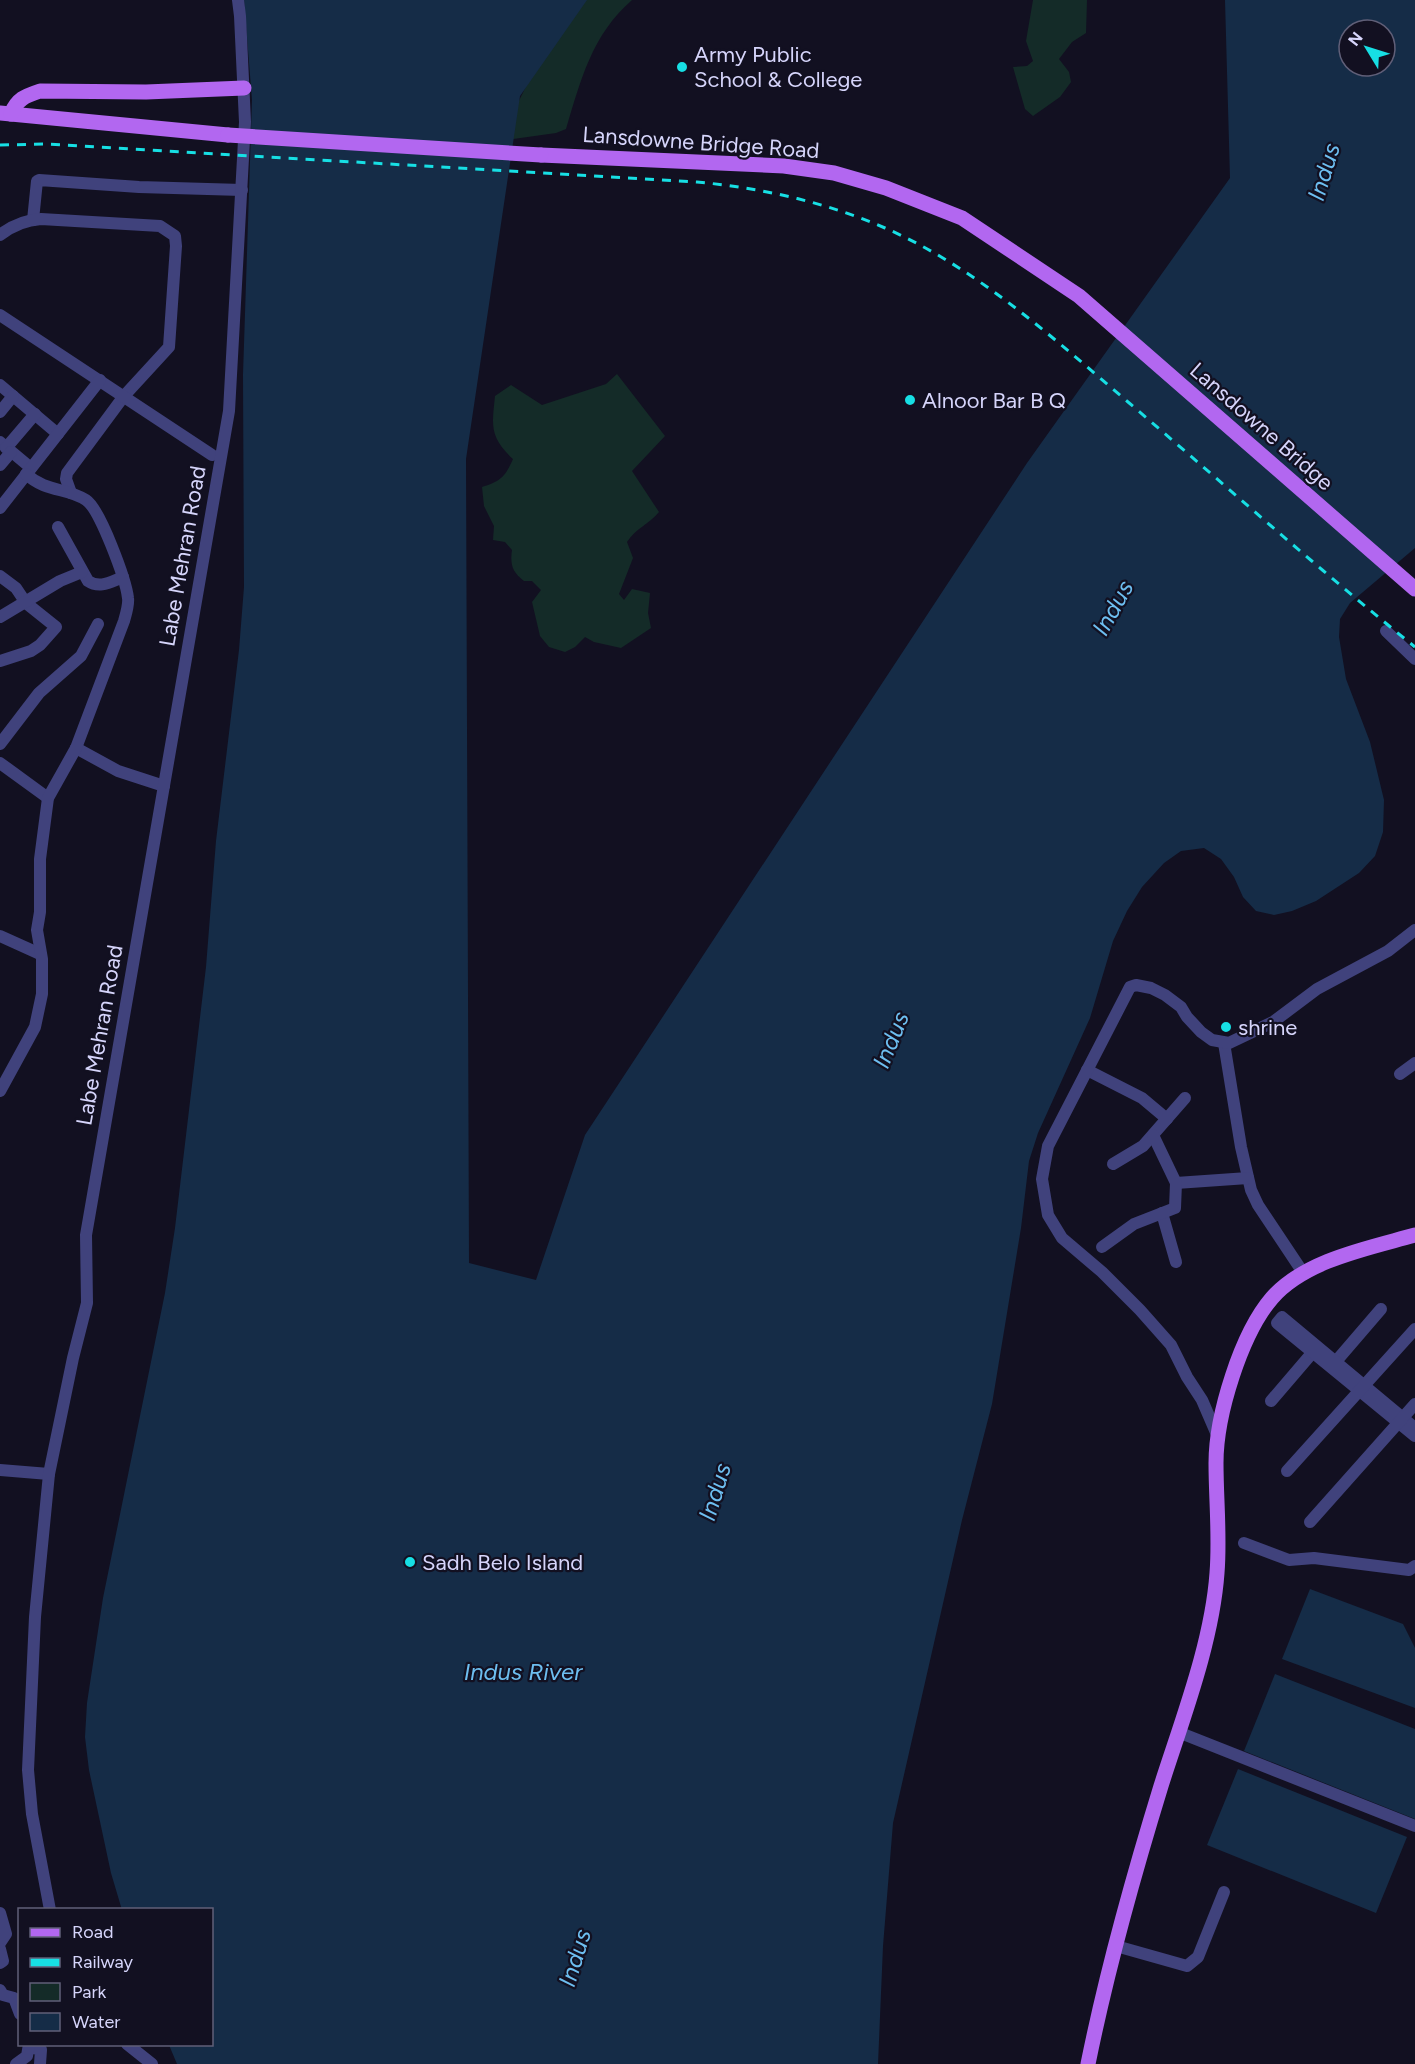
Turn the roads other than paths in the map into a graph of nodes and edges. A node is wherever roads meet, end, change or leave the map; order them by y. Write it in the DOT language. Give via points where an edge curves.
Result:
graph roads {
  1 [pos="238,0"];
  2 [pos="244,88"];
  3 [pos="5,113"];
  4 [pos="242,190"];
  5 [pos="33,220"];
  6 [pos="0,235"];
  7 [pos="1079,297"];
  8 [pos="0,315"];
  9 [pos="100,380"];
  10 [pos="0,385"];
  11 [pos="13,396"];
  12 [pos="124,396"];
  13 [pos="0,412"];
  14 [pos="35,414"];
  15 [pos="58,434"];
  16 [pos="6,447"];
  17 [pos="212,455"];
  18 [pos="0,465"];
  19 [pos="29,471"];
  20 [pos="71,493"];
  21 [pos="0,508"];
  22 [pos="58,528"];
  23 [pos="82,572"];
  24 [pos="0,576"];
  25 [pos="123,577"];
  26 [pos="1415,589"];
  27 [pos="26,603"];
  28 [pos="0,616"];
  29 [pos="98,624"];
  30 [pos="1386,631"];
  31 [pos="1415,660"];
  32 [pos="0,661"];
  33 [pos="0,744"];
  34 [pos="76,748"];
  35 [pos="0,763"];
  36 [pos="164,786"];
  37 [pos="48,798"];
  38 [pos="1415,930"];
  39 [pos="1,938"];
  40 [pos="40,954"];
  41 [pos="1224,1043"];
  42 [pos="1415,1063"];
  43 [pos="1087,1070"];
  44 [pos="1400,1074"];
  45 [pos="0,1091"];
  46 [pos="1185,1098"];
  47 [pos="1167,1119"];
  48 [pos="1153,1135"];
  49 [pos="1113,1164"];
  50 [pos="1248,1178"];
  51 [pos="1176,1183"];
  52 [pos="1162,1213"];
  53 [pos="1414,1236"];
  54 [pos="1102,1247"];
  55 [pos="1176,1262"];
  56 [pos="1304,1274"];
  57 [pos="1381,1309"];
  58 [pos="1415,1329"];
  59 [pos="1313,1352"];
  60 [pos="1333,1364"];
  61 [pos="1362,1388"];
  62 [pos="1271,1401"];
  63 [pos="1415,1404"];
  64 [pos="1401,1420"];
  65 [pos="1415,1428"];
  66 [pos="1415,1436"];
  67 [pos="1218,1438"];
  68 [pos="0,1470"];
  69 [pos="1287,1471"];
  70 [pos="49,1474"];
  71 [pos="1310,1522"];
  72 [pos="1244,1543"];
  73 [pos="1415,1566"];
  74 [pos="1178,1732"];
  75 [pos="1415,1826"];
  76 [pos="1224,1892"];
  77 [pos="50,1908"];
  78 [pos="0,1913"];
  79 [pos="0,1943"];
  80 [pos="1116,1946"];
  81 [pos="0,1949"];
  82 [pos="0,1963"];
  83 [pos="0,1990"];
  84 [pos="18,2009"];
  85 [pos="29,2046"];
  86 [pos="129,2046"];
  87 [pos="146,2062"];
  88 [pos="16,2064"];
  89 [pos="40,2064"];
  90 [pos="1088,2064"];
  1 -- 2 [label="street, Labe Mehran Road"];
  2 -- 3 [label="main road" via="40,91 24,96"];
  2 -- 4 [label="street, Labe Mehran Road"];
  3 -- 7 [label="main road, Lansdowne Bridge Road, bridge" via="228,135 784,166 834,173 886,188 962,218"];
  4 -- 5 [label="street" via="39,180"];
  4 -- 36 [label="street, Labe Mehran Road" via="229,411"];
  5 -- 6 [label="street"];
  5 -- 12 [label="street" via="160,226 176,236 169,347"];
  7 -- 26 [label="main road, Lansdowne Bridge"];
  8 -- 9 [label="street"];
  9 -- 12 [label="street"];
  9 -- 15 [label="street"];
  10 -- 11 [label="street"];
  11 -- 13 [label="street"];
  11 -- 14 [label="street"];
  12 -- 17 [label="street"];
  12 -- 20 [label="street" via="67,473"];
  14 -- 15 [label="street"];
  14 -- 16 [label="street"];
  15 -- 19 [label="street"];
  16 -- 18 [label="street"];
  16 -- 19 [label="street"];
  19 -- 20 [label="street" via="46,487"];
  19 -- 21 [label="street"];
  20 -- 25 [label="street" via="94,508"];
  22 -- 23 [label="street"];
  23 -- 25 [label="street" via="94,585"];
  23 -- 27 [label="street"];
  24 -- 27 [label="street" via="16,588"];
  25 -- 34 [label="street" via="128,600 124,621"];
  27 -- 28 [label="street"];
  27 -- 32 [label="street" via="56,627 31,651"];
  29 -- 33 [label="street" via="81,656 39,693"];
  30 -- 31 [label="street"];
  34 -- 36 [label="street" via="117,771"];
  34 -- 37 [label="street"];
  35 -- 37 [label="street"];
  36 -- 70 [label="street, Labe Mehran Road" via="86,1235 87,1303"];
  37 -- 40 [label="street" via="40,859"];
  38 -- 41 [label="street" via="1388,951 1317,988 1273,1022"];
  39 -- 40 [label="street"];
  40 -- 45 [label="street" via="42,994 35,1027"];
  41 -- 43 [label="street" via="1201,1032 1181,1007 1165,995 1136,985 1130,987"];
  41 -- 50 [label="street"];
  42 -- 44 [label="street"];
  43 -- 47 [label="street" via="1142,1098"];
  43 -- 67 [label="street" via="1048,1146 1042,1179 1048,1215 1062,1238 1102,1272 1171,1345"];
  46 -- 47 [label="street"];
  47 -- 48 [label="street"];
  48 -- 49 [label="street"];
  48 -- 51 [label="street"];
  50 -- 51 [label="street"];
  50 -- 56 [label="street" via="1258,1204"];
  51 -- 52 [label="street" via="1175,1208"];
  52 -- 54 [label="street" via="1134,1224"];
  52 -- 55 [label="street"];
  53 -- 56 [label="main road" via="1326,1262"];
  56 -- 67 [label="main road" via="1272,1298 1252,1328 1233,1371"];
  57 -- 60 [label="street"];
  58 -- 61 [label="street"];
  59 -- 60 [label="street"];
  59 -- 60 [label="street" via="1277,1323 1282,1317"];
  59 -- 62 [label="street"];
  60 -- 61 [label="street"];
  61 -- 64 [label="street"];
  61 -- 69 [label="street"];
  63 -- 64 [label="street"];
  64 -- 65 [label="street"];
  64 -- 66 [label="street"];
  64 -- 71 [label="street"];
  67 -- 74 [label="main road" via="1217,1576 1204,1649"];
  68 -- 70 [label="street"];
  70 -- 77 [label="street, Labe Mehran Road" via="28,1770"];
  72 -- 73 [label="street" via="1289,1560 1314,1558 1409,1570"];
  74 -- 75 [label="street"];
  74 -- 80 [label="main road"];
  76 -- 80 [label="street" via="1198,1957 1187,1966"];
  78 -- 79 [label="street" via="6,1934"];
  80 -- 90 [label="main road"];
  81 -- 82 [label="street"];
  83 -- 84 [label="street" via="14,1998"];
  85 -- 88 [label="street" via="27,2056"];
  85 -- 89 [label="street" via="41,2050"];
  86 -- 87 [label="street"];
}
